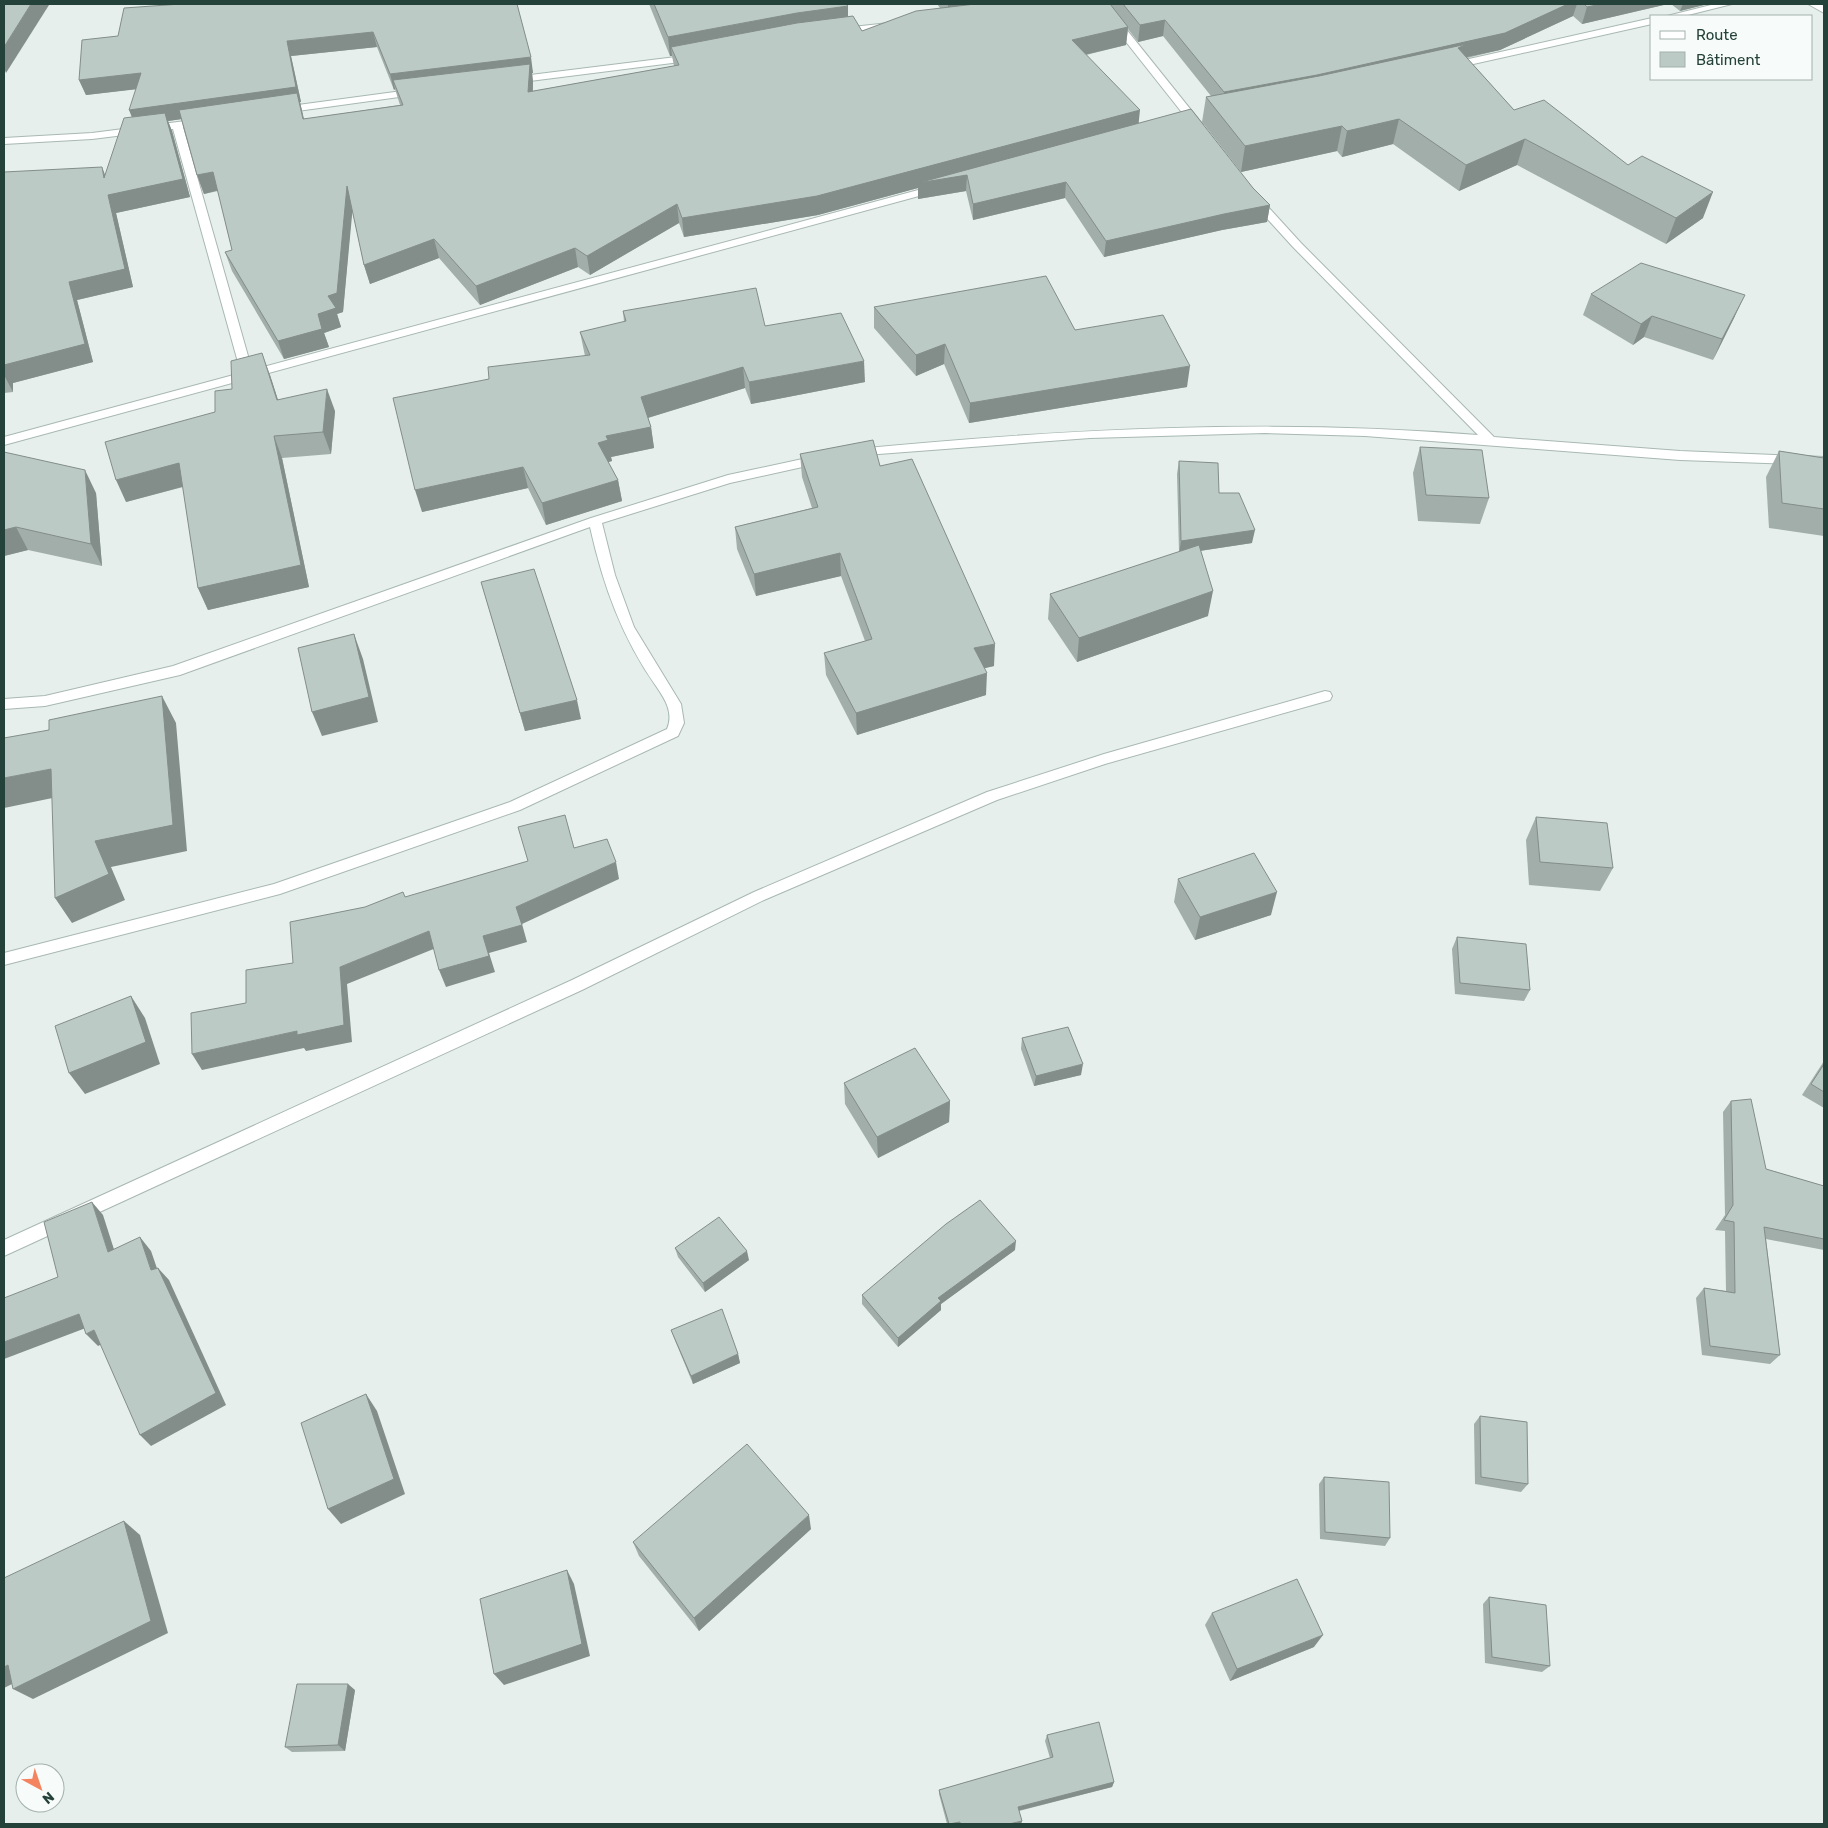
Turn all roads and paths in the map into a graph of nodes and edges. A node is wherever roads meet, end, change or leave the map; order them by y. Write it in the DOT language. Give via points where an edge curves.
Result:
graph roads {
  1 [pos="1101,4"];
  2 [pos="1727,4"];
  3 [pos="1813,4"];
  4 [pos="1824,10"];
  5 [pos="1677,15"];
  6 [pos="1650,21"];
  7 [pos="904,25"];
  8 [pos="828,33"];
  9 [pos="703,56"];
  10 [pos="1439,69"];
  11 [pos="500,81"];
  12 [pos="425,91"];
  13 [pos="273,112"];
  14 [pos="216,120"];
  15 [pos="177,125"];
  16 [pos="1208,140"];
  17 [pos="4,141"];
  18 [pos="947,186"];
  19 [pos="1251,194"];
  20 [pos="248,376"];
  21 [pos="1489,439"];
  22 [pos="4,441"];
  23 [pos="1824,461"];
  24 [pos="594,520"];
  25 [pos="1325,696"];
  26 [pos="4,704"];
  27 [pos="4,959"];
  28 [pos="4,1248"];
  1 -- 16 [label="street"];
  2 -- 5 [label="street"];
  3 -- 4 [label="street"];
  6 -- 10 [label="street"];
  7 -- 8 [label="street"];
  9 -- 11 [label="street"];
  12 -- 13 [label="street"];
  14 -- 15 [label="street"];
  15 -- 17 [label="street" via="92,136"];
  15 -- 20 [label="street"];
  18 -- 20 [label="street"];
  19 -- 21 [label="street" via="1297,245"];
  20 -- 22 [label="street"];
  21 -- 23 [label="street" via="1660,454"];
  21 -- 24 [label="street" via="1323,430 1156,430 994,440 838,455 728,479"];
  24 -- 26 [label="street" via="174,672 46,701"];
  24 -- 27 [label="street" via="607,574 624,623 678,714 678,724 673,732 515,806 284,886"];
  25 -- 28 [label="street" via="1104,760 983,800 759,896 577,985"];
}
